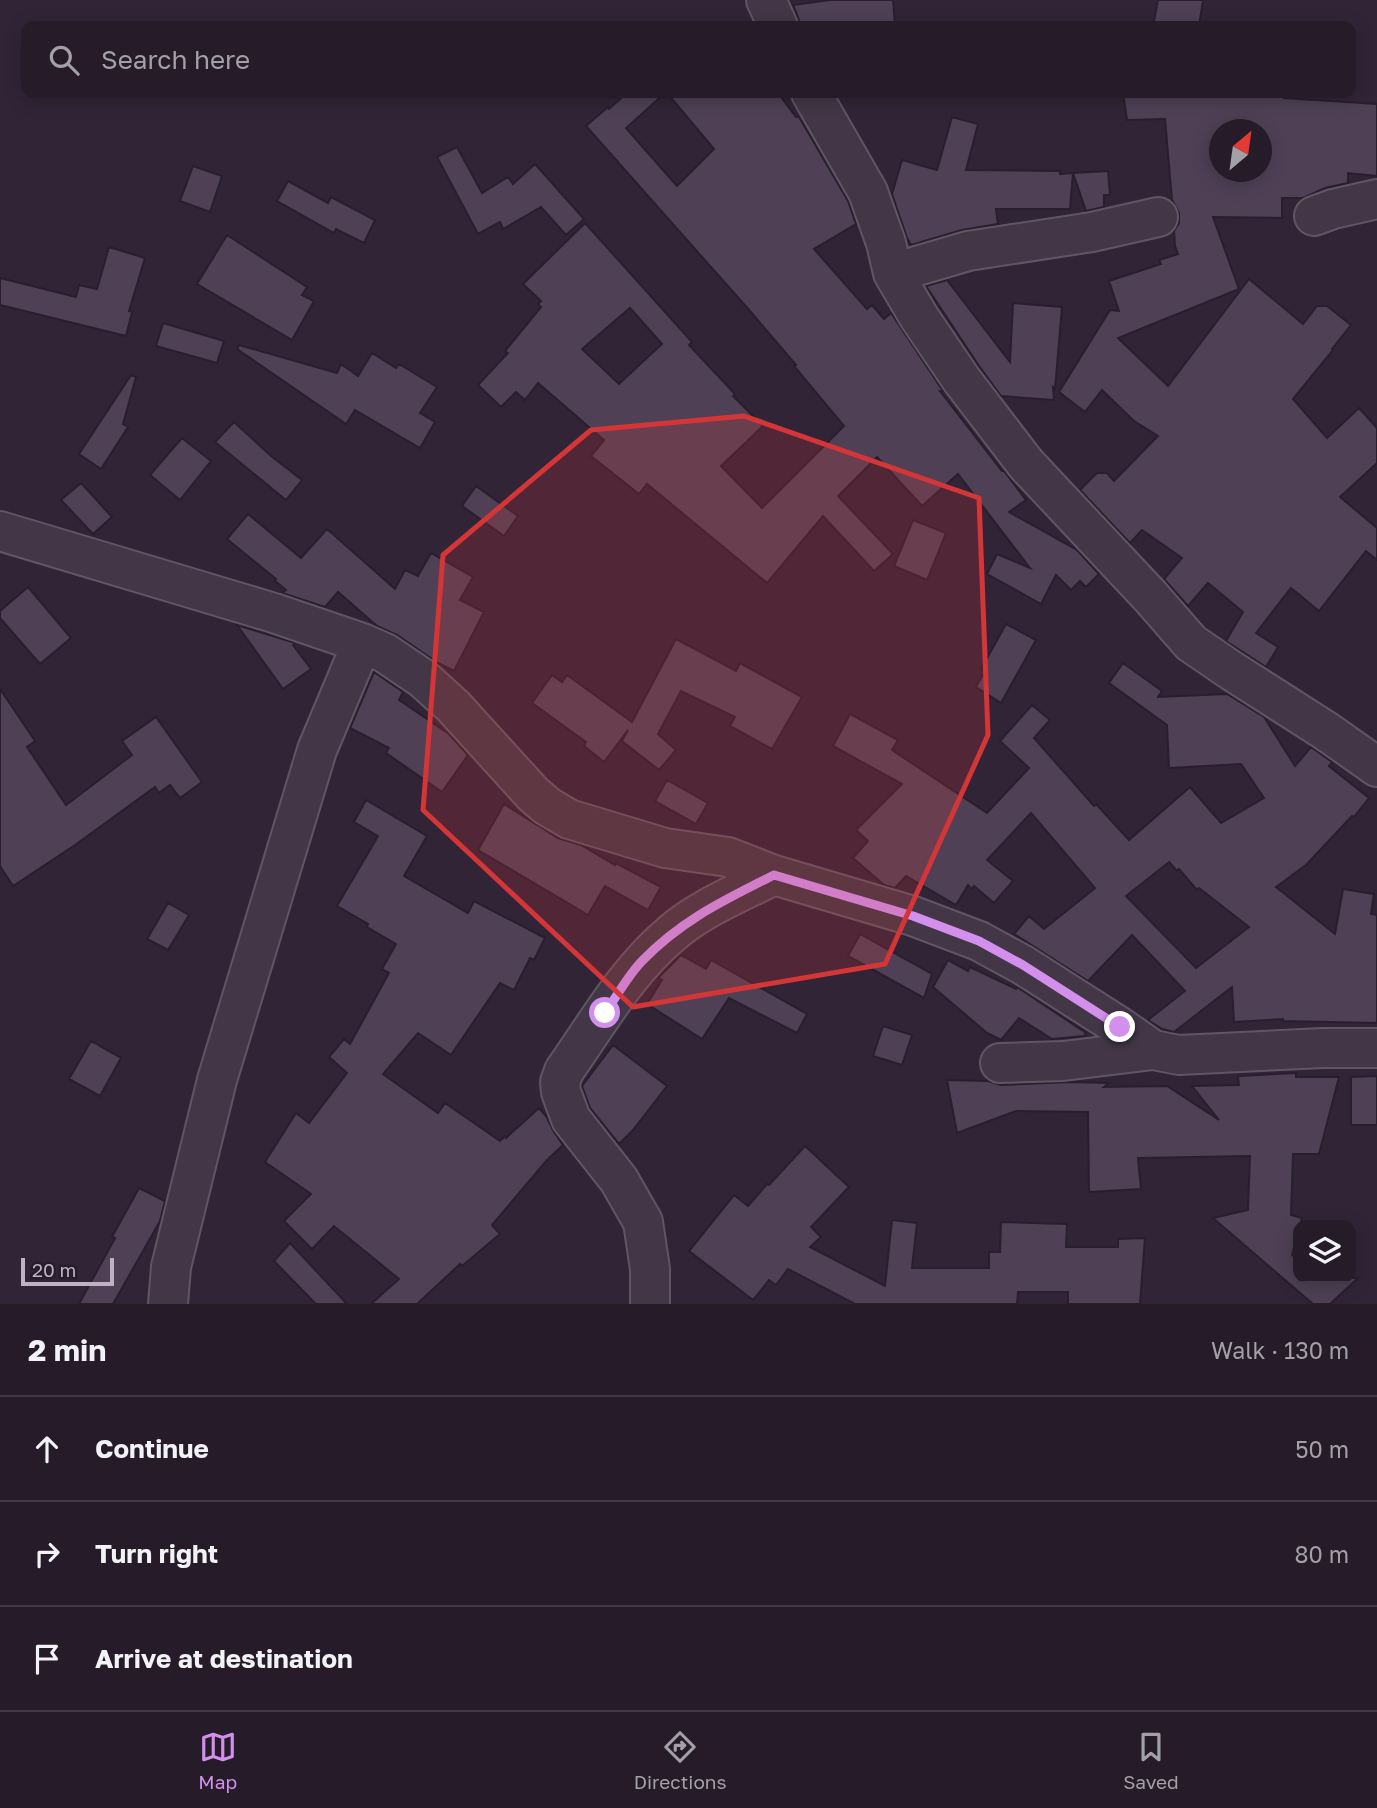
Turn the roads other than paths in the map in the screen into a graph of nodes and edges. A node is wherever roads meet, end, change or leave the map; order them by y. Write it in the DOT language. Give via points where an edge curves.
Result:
graph roads {
  1 [pos="766,0"];
  2 [pos="776,21"];
  3 [pos="814,98"];
  4 [pos="1377,199"];
  5 [pos="1314,216"];
  6 [pos="1158,217"];
  7 [pos="892,273"];
  8 [pos="0,531"];
  9 [pos="362,643"];
  10 [pos="1377,766"];
  11 [pos="774,875"];
  12 [pos="1377,1048"];
  13 [pos="1153,1050"];
  14 [pos="1000,1063"];
  15 [pos="168,1304"];
  16 [pos="650,1304"];
  1 -- 2 [label="street"];
  3 -- 7 [label="street" via="868,192"];
  4 -- 5 [label="street"];
  6 -- 7 [label="street" via="968,251"];
  7 -- 10 [label="street" via="961,379 1026,464 1191,643"];
  8 -- 9 [label="street"];
  9 -- 11 [label="street" via="422,678 533,794 569,819 665,848 728,857"];
  9 -- 15 [label="street" via="317,750 217,1080 172,1267"];
  11 -- 13 [label="street" via="913,916 979,941"];
  11 -- 16 [label="street" via="705,910 641,962 560,1082 572,1119 619,1180 643,1222"];
  12 -- 13 [label="street" via="1179,1055"];
  13 -- 14 [label="street"];
}
